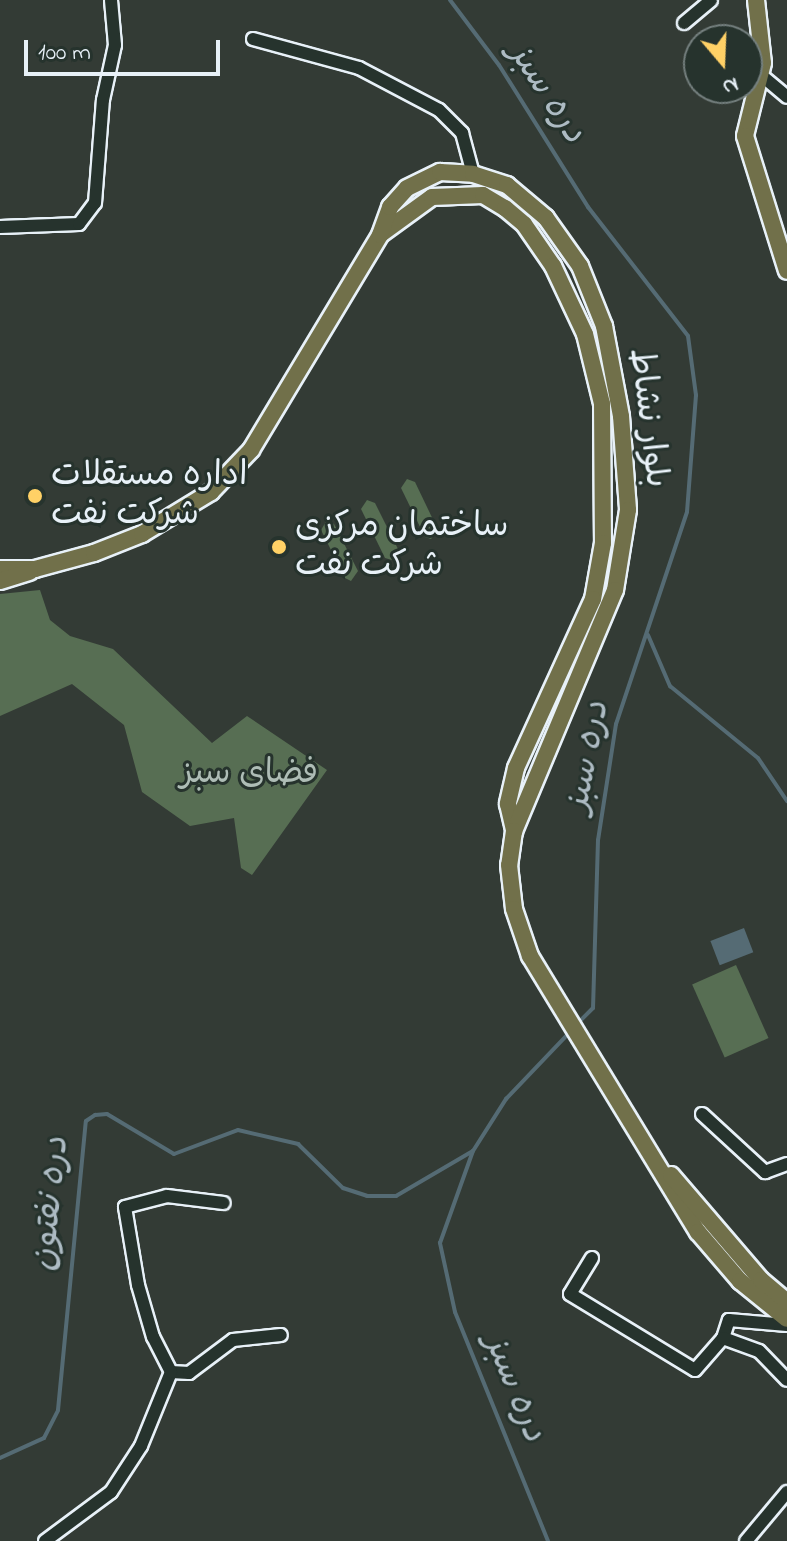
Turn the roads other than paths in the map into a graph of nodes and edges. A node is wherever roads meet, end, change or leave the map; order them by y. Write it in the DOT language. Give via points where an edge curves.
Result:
graph roads {
  1 [pos="111,0"];
  2 [pos="711,0"];
  3 [pos="756,0"];
  4 [pos="684,23"];
  5 [pos="758,24"];
  6 [pos="253,39"];
  7 [pos="763,77"];
  8 [pos="787,97"];
  9 [pos="751,104"];
  10 [pos="473,174"];
  11 [pos="0,227"];
  12 [pos="380,235"];
  13 [pos="787,271"];
  14 [pos="0,569"];
  15 [pos="35,569"];
  16 [pos="0,581"];
  17 [pos="514,831"];
  18 [pos="702,1114"];
  19 [pos="646,1147"];
  20 [pos="787,1164"];
  21 [pos="224,1203"];
  22 [pos="592,1258"];
  23 [pos="787,1302"];
  24 [pos="787,1322"];
  25 [pos="281,1335"];
  26 [pos="723,1338"];
  27 [pos="171,1372"];
  28 [pos="787,1380"];
  29 [pos="787,1492"];
  30 [pos="45,1541"];
  31 [pos="746,1541"];
  1 -- 11 [label="street" via="115,45 103,100 95,203 79,224"];
  2 -- 4 [label="street"];
  3 -- 5 [label="main road"];
  6 -- 10 [label="street" via="359,68 439,110 462,133"];
  7 -- 8 [label="street"];
  9 -- 13 [label="main road" via="746,144"];
  10 -- 12 [label="main road, بلوار نشاط" via="440,172 407,188 390,207"];
  10 -- 17 [label="main road, بلوار نشاط" via="524,197 580,266 604,326 621,416 628,510 615,590"];
  12 -- 15 [label="main road, بلوار نشاط" via="251,450 211,492 142,534"];
  12 -- 17 [label="main road, بلوار نشاط" via="432,197 483,195 505,208 524,224 553,266 585,334 602,404 604,528 593,599 516,768 508,804"];
  14 -- 15 [label="main road, بلوار نشاط"];
  15 -- 16 [label="main road, بلوار نشاط"];
  17 -- 19 [label="main road, بلوار نشاط" via="511,890 530,956"];
  18 -- 20 [label="street" via="765,1172"];
  19 -- 23 [label="main road, بلوار نشاط" via="761,1280"];
  19 -- 24 [label="main road, بلوار نشاط" via="698,1232 740,1281"];
  21 -- 27 [label="street" via="167,1196 125,1207 138,1285 153,1337"];
  22 -- 26 [label="street" via="570,1294 582,1302 695,1370"];
  24 -- 26 [label="street" via="729,1320"];
  25 -- 27 [label="street" via="233,1340 189,1373"];
  26 -- 28 [label="street" via="759,1351"];
  27 -- 30 [label="street" via="141,1446 111,1492"];
  29 -- 31 [label="street"];
}
